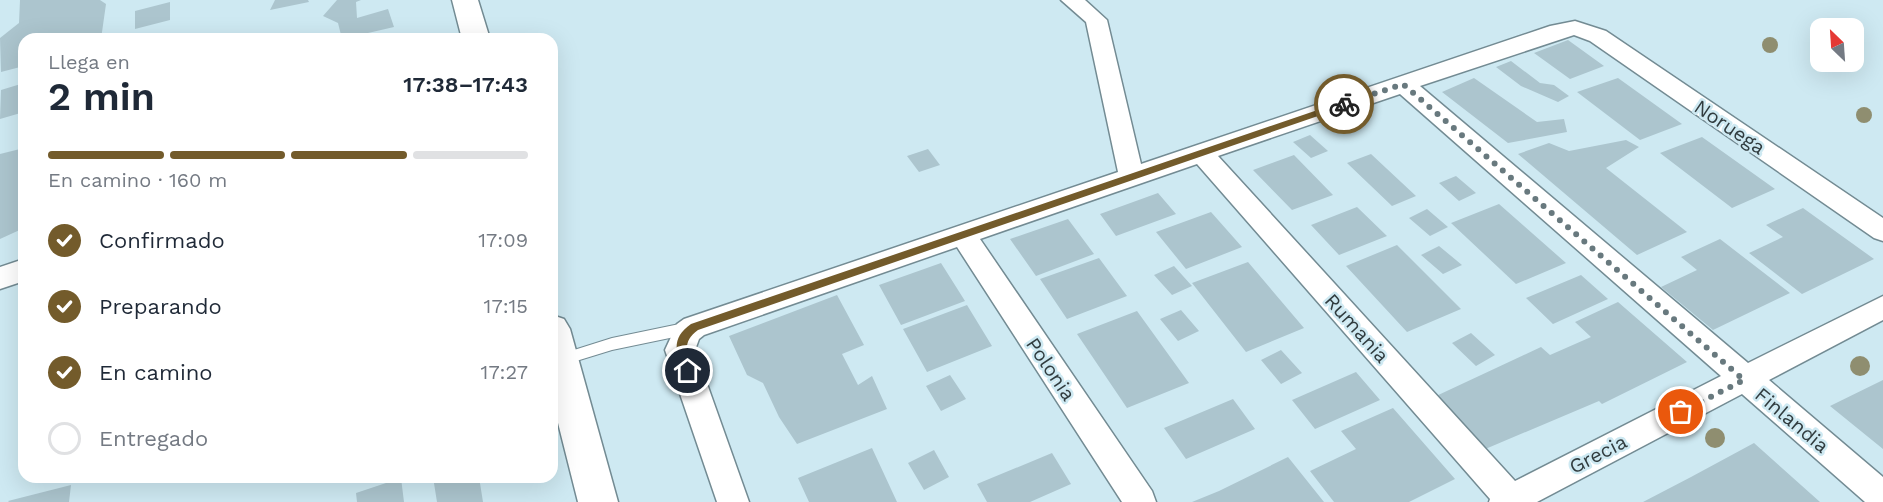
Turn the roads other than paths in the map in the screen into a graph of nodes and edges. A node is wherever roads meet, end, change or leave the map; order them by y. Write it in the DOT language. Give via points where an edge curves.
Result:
graph roads {
  1 [pos="465,0"];
  2 [pos="1072,0"];
  3 [pos="474,33"];
  4 [pos="1403,84"];
  5 [pos="1201,153"];
  6 [pos="1131,176"];
  7 [pos="1883,231"];
  8 [pos="963,235"];
  9 [pos="18,272"];
  10 [pos="0,278"];
  11 [pos="1883,307"];
  12 [pos="694,327"];
  13 [pos="558,344"];
  14 [pos="558,352"];
  15 [pos="1744,380"];
  16 [pos="1883,497"];
  17 [pos="1510,501"];
  18 [pos="598,502"];
  19 [pos="733,502"];
  20 [pos="1140,502"];
  1 -- 3 [label="street"];
  2 -- 6 [label="street" via="1096,20"];
  4 -- 5 [label="street"];
  4 -- 7 [label="street, Noruega" via="1575,28 1598,36"];
  4 -- 15 [label="street, Finlandia"];
  5 -- 6 [label="street"];
  5 -- 17 [label="street, Rumania"];
  6 -- 8 [label="street"];
  8 -- 12 [label="street"];
  8 -- 20 [label="street, Polonia"];
  9 -- 10 [label="street"];
  11 -- 15 [label="street, Grecia"];
  12 -- 13 [label="lane" via="612,344"];
  12 -- 19 [label="street" via="687,332 680,350"];
  14 -- 18 [label="street"];
  15 -- 16 [label="street, Finlandia"];
  15 -- 17 [label="street, Grecia"];
}
